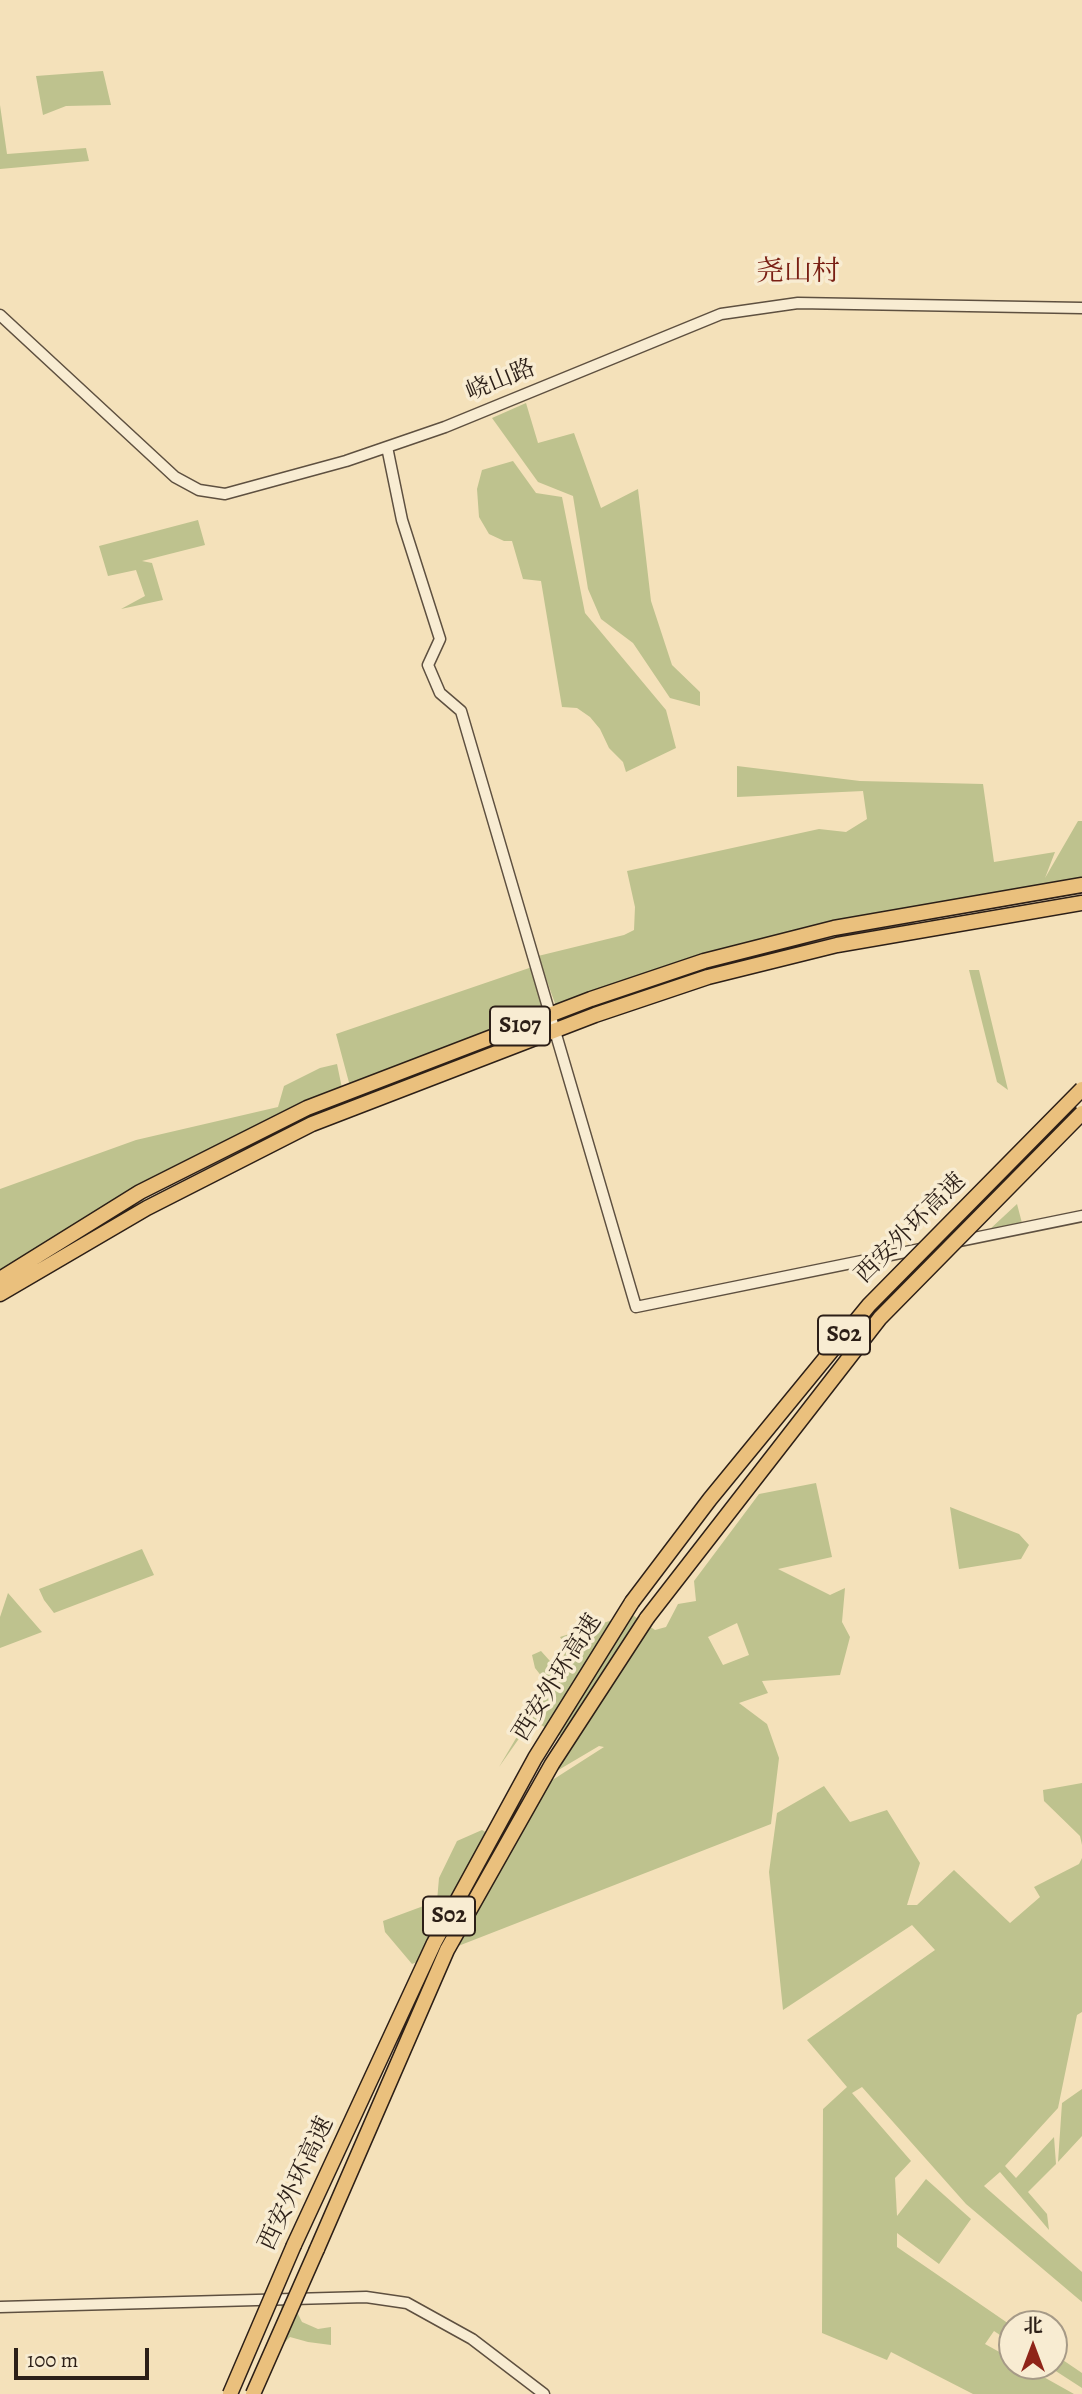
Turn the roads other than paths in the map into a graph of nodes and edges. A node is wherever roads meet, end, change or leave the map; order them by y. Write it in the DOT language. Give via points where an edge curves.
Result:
graph roads {
  1 [pos="1082,308"];
  2 [pos="0,315"];
  3 [pos="387,447"];
  4 [pos="1082,885"];
  5 [pos="1082,903"];
  6 [pos="548,1015"];
  7 [pos="555,1030"];
  8 [pos="1082,1089"];
  9 [pos="1082,1113"];
  10 [pos="1082,1216"];
  11 [pos="0,1279"];
  12 [pos="0,1294"];
  13 [pos="0,2306"];
  14 [pos="230,2394"];
  15 [pos="253,2394"];
  16 [pos="544,2394"];
  1 -- 3 [label="street, 峣山路" via="797,303 721,314"];
  2 -- 3 [label="street, 峣山路" via="175,477 199,490 225,494"];
  3 -- 6 [label="street" via="402,520 440,639 428,665 440,693 461,712"];
  4 -- 6 [label="highway, S107" via="821,931 704,961"];
  5 -- 7 [label="highway, S107" via="837,945 708,978"];
  6 -- 7 [label="street"];
  6 -- 11 [label="highway, S107" via="307,1108 140,1192"];
  7 -- 10 [label="street" via="636,1307"];
  7 -- 12 [label="highway, S107" via="312,1124 147,1208"];
  8 -- 14 [label="highway, 西安外环高速 / S02, bridge" via="869,1305 632,1602 535,1758 434,1943 293,2245"];
  9 -- 15 [label="highway, 西安外环高速 / S02, bridge" via="880,1318 647,1618 552,1765 447,1950"];
  13 -- 16 [label="street" via="366,2297 407,2303 472,2339"];
}
